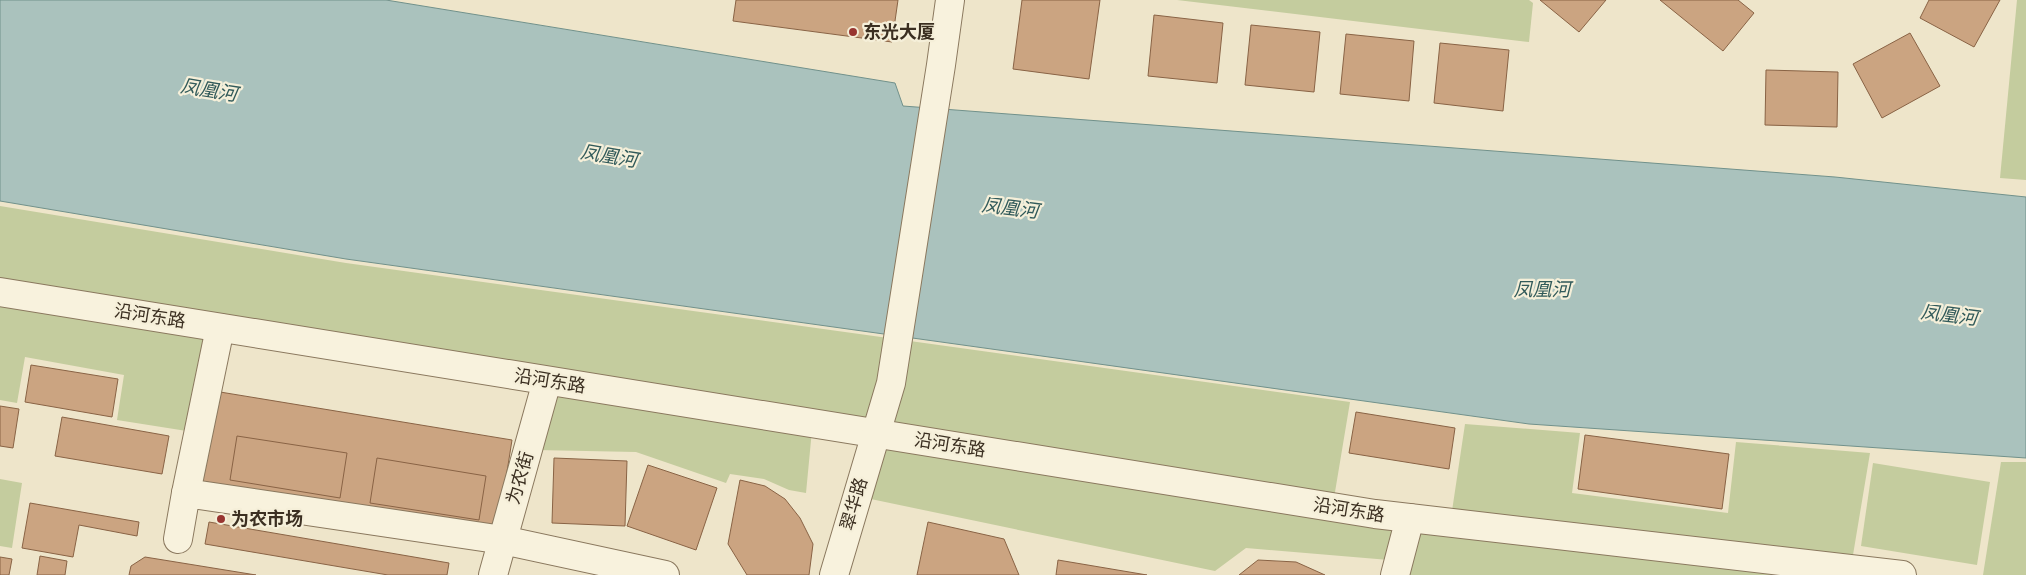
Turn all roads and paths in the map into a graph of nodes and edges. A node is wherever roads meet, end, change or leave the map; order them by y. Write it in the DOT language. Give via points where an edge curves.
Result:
graph roads {
  1 [pos="950,0"];
  2 [pos="0,292"];
  3 [pos="220,328"];
  4 [pos="547,381"];
  5 [pos="875,434"];
  6 [pos="186,493"];
  7 [pos="1410,518"];
  8 [pos="178,539"];
  9 [pos="503,540"];
  10 [pos="493,575"];
  11 [pos="664,575"];
  12 [pos="834,575"];
  13 [pos="1395,575"];
  14 [pos="1897,575"];
  1 -- 5 [label="street, 翠华路" via="890,383"];
  2 -- 3 [label="street, 沿河东路"];
  3 -- 4 [label="street, 沿河东路"];
  3 -- 6 [label="street"];
  4 -- 5 [label="street, 沿河东路"];
  4 -- 9 [label="street, 为农街"];
  5 -- 7 [label="street, 沿河东路"];
  5 -- 12 [label="street, 翠华路"];
  6 -- 8 [label="street"];
  6 -- 9 [label="street"];
  7 -- 13 [label="street"];
  7 -- 14 [label="street, 沿河东路"];
  9 -- 10 [label="street, 为农街"];
  9 -- 11 [label="street"];
}
